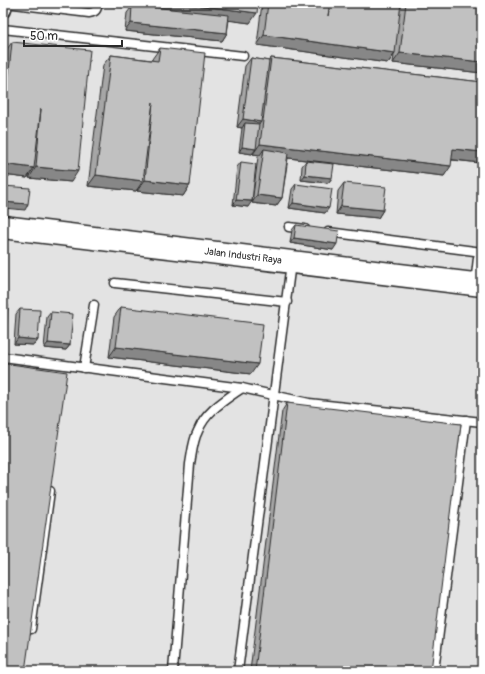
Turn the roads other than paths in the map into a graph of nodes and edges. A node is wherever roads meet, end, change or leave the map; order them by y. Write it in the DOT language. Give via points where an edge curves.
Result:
graph roads {
  1 [pos="5,3"];
  2 [pos="98,3"];
  3 [pos="3,9"];
  4 [pos="3,29"];
  5 [pos="243,56"];
  6 [pos="3,227"];
  7 [pos="289,227"];
  8 [pos="482,252"];
  9 [pos="482,258"];
  10 [pos="292,262"];
  11 [pos="115,283"];
  12 [pos="480,285"];
  13 [pos="287,302"];
  14 [pos="94,305"];
  15 [pos="3,357"];
  16 [pos="84,368"];
  17 [pos="242,388"];
  18 [pos="275,395"];
  19 [pos="466,420"];
  20 [pos="482,422"];
  21 [pos="52,481"];
  22 [pos="30,637"];
  23 [pos="173,671"];
  24 [pos="238,671"];
  25 [pos="434,671"];
  1 -- 2 [label="lane" via="89,13 97,10"];
  1 -- 3 [label="street"];
  4 -- 5 [label="lane"];
  6 -- 10 [label="street, Jalan Industri Raya"];
  7 -- 8 [label="lane"];
  9 -- 12 [label="street"];
  10 -- 12 [label="street, Jalan Industri Raya"];
  10 -- 13 [label="lane"];
  11 -- 13 [label="lane"];
  13 -- 18 [label="lane"];
  14 -- 16 [label="lane"];
  15 -- 16 [label="lane" via="67,370"];
  16 -- 17 [label="lane"];
  17 -- 18 [label="lane"];
  17 -- 23 [label="lane" via="207,415 197,432 190,464"];
  18 -- 19 [label="lane" via="309,403"];
  18 -- 24 [label="lane"];
  19 -- 20 [label="lane"];
  19 -- 25 [label="lane"];
  21 -- 22 [label="lane"];
}
